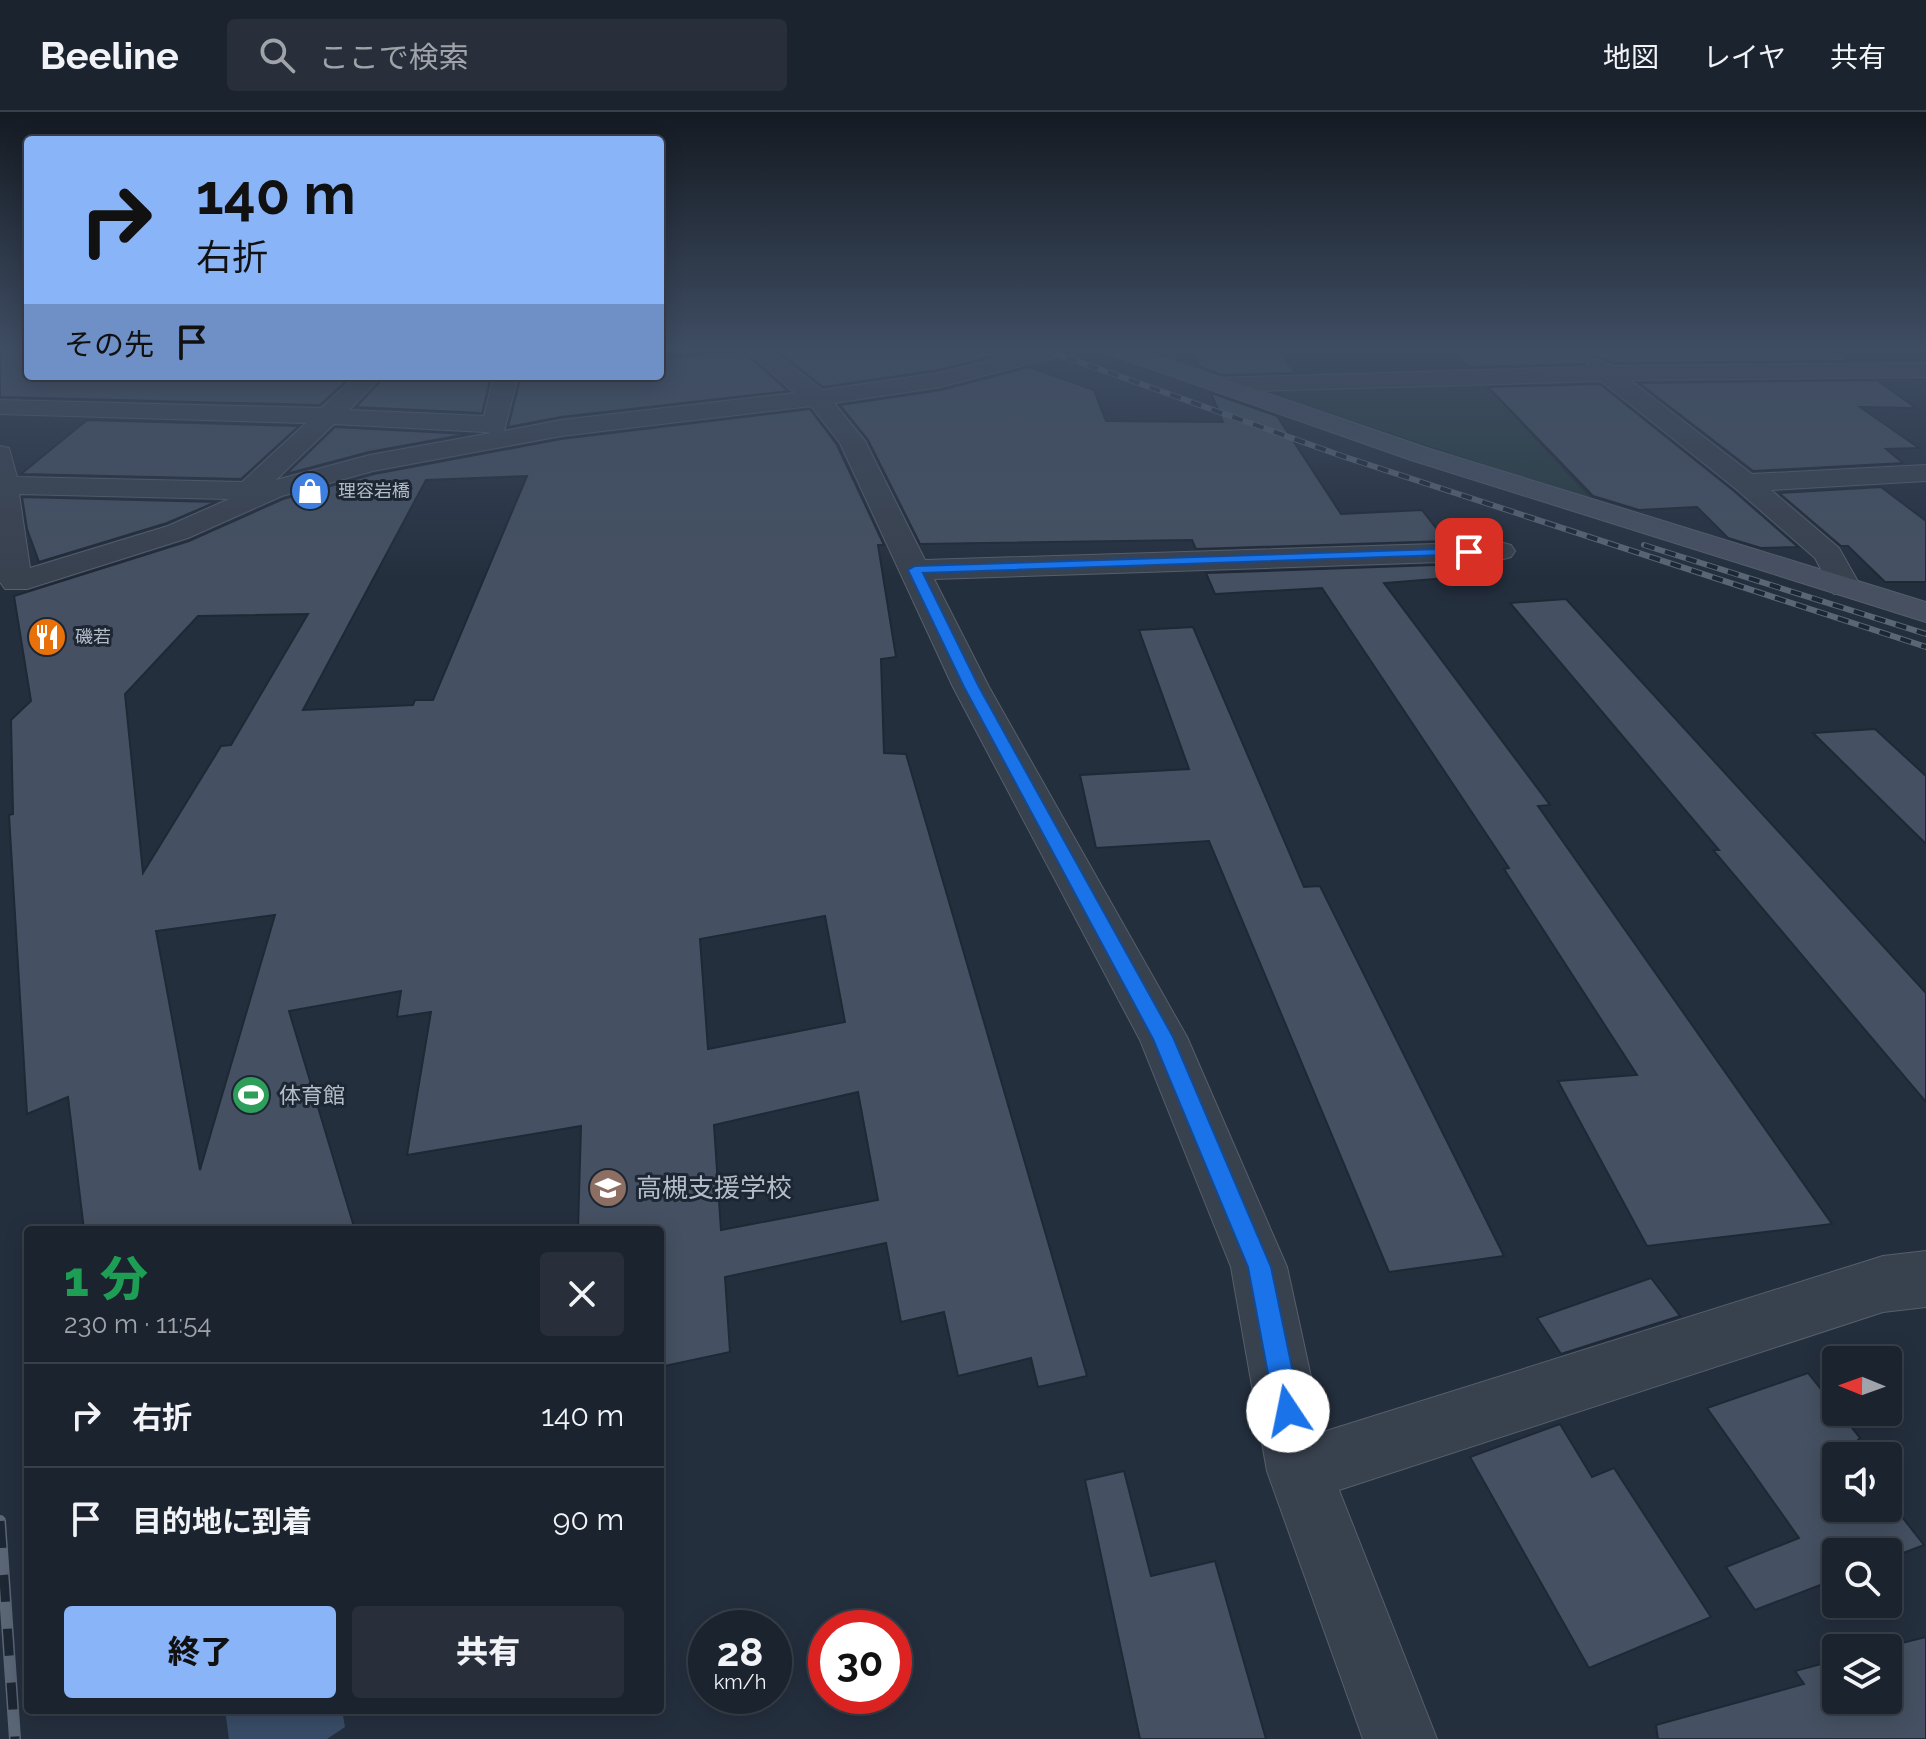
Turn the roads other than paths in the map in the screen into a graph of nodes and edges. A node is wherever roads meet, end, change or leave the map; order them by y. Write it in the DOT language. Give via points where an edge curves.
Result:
graph roads {
  1 [pos="319,426"];
  2 [pos="482,426"];
  3 [pos="504,426"];
  4 [pos="554,426"];
  5 [pos="840,426"];
  6 [pos="1341,426"];
  7 [pos="1673,426"];
  8 [pos="504,431"];
  9 [pos="0,454"];
  10 [pos="1926,473"];
  11 [pos="1746,483"];
  12 [pos="6,485"];
  13 [pos="260,490"];
  14 [pos="1500,551"];
  15 [pos="915,570"];
  16 [pos="1845,587"];
  17 [pos="1926,612"];
  18 [pos="1926,1279"];
  19 [pos="1299,1471"];
  20 [pos="1400,1739"];
  1 -- 13 [label="street"];
  2 -- 8 [label="street"];
  3 -- 8 [label="street"];
  4 -- 8 [label="street"];
  5 -- 15 [label="street"];
  6 -- 16 [label="street"];
  7 -- 11 [label="street"];
  8 -- 13 [label="street"];
  9 -- 12 [label="street"];
  10 -- 11 [label="street"];
  11 -- 16 [label="street" via="1828,554"];
  12 -- 13 [label="street"];
  12 -- 13 [label="street" via="16,582 178,532"];
  14 -- 15 [label="street"];
  15 -- 19 [label="street" via="971,687 1163,1037 1259,1267"];
  16 -- 17 [label="street"];
  18 -- 19 [label="street" via="1883,1284"];
  19 -- 20 [label="street"];
}
